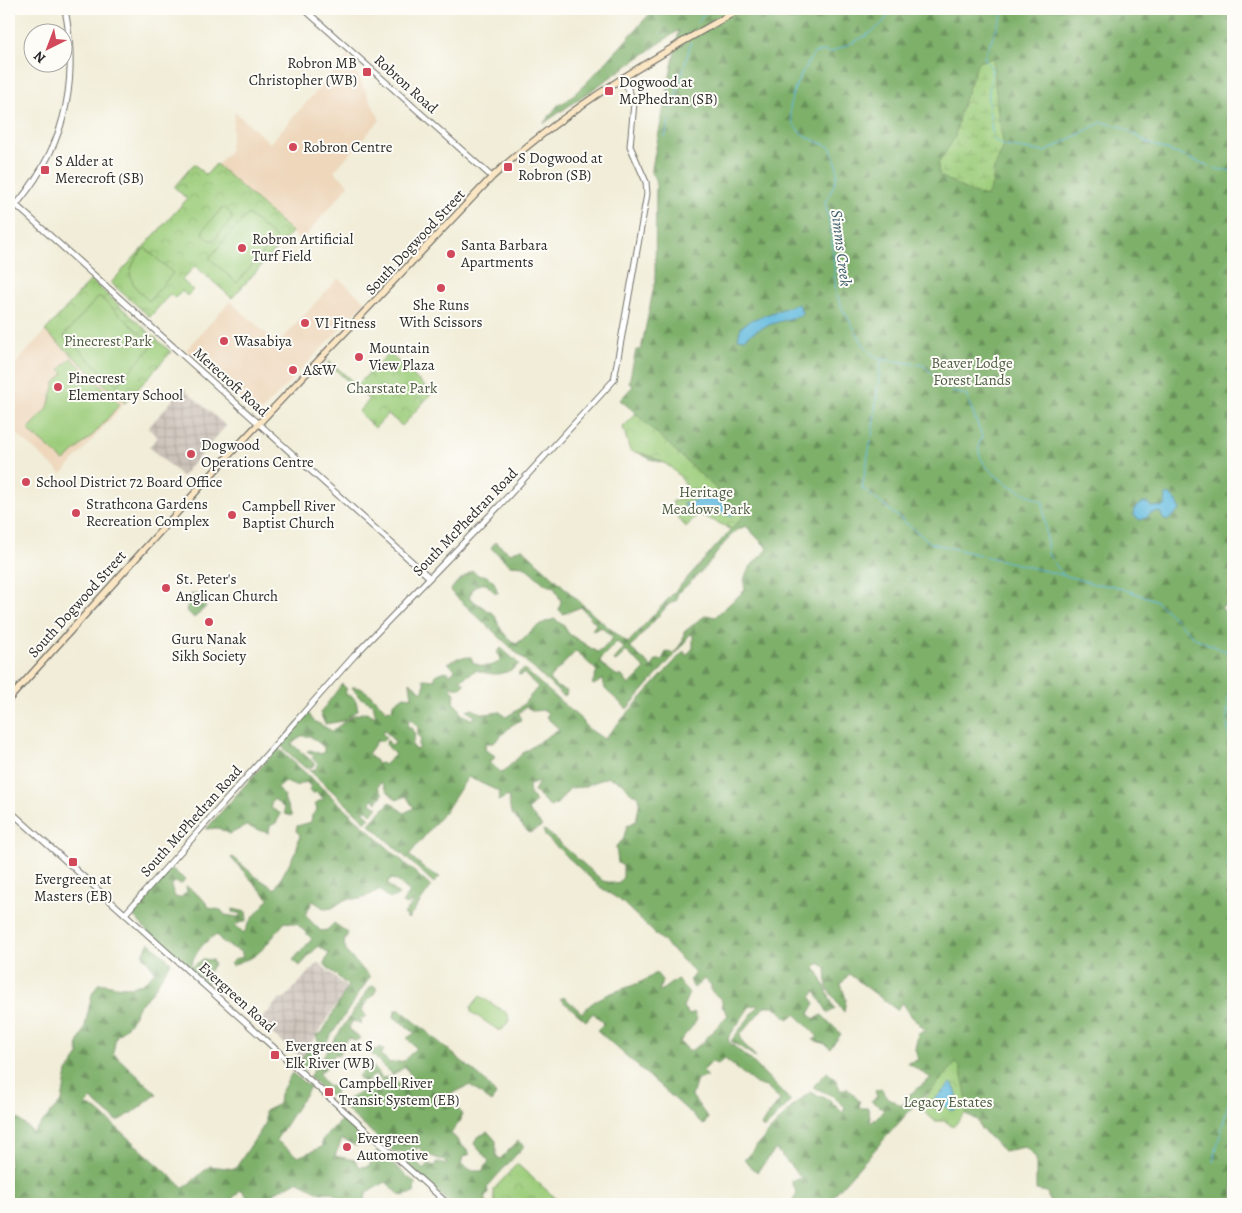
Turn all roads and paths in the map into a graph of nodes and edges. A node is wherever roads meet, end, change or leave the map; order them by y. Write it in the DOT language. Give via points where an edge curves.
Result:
graph roads {
  1 [pos="65,9"];
  2 [pos="304,9"];
  3 [pos="740,9"];
  4 [pos="623,77"];
  5 [pos="492,177"];
  6 [pos="16,205"];
  7 [pos="9,213"];
  8 [pos="259,424"];
  9 [pos="429,576"];
  10 [pos="9,699"];
  11 [pos="9,810"];
  12 [pos="125,914"];
  13 [pos="448,1204"];
  1 -- 6 [label="street" via="71,38 72,68 64,119 56,142 35,180"];
  2 -- 5 [label="street, Robron Road"];
  3 -- 4 [label="main road, South Dogwood Street"];
  4 -- 5 [label="main road, South Dogwood Street" via="547,130"];
  4 -- 9 [label="street, South McPhedran Road" via="634,103 630,146 646,182 646,194 614,380 499,506"];
  5 -- 8 [label="main road, South Dogwood Street"];
  6 -- 7 [label="street"];
  6 -- 8 [label="street, Merecroft Road"];
  8 -- 9 [label="street, Merecroft Road"];
  8 -- 10 [label="main road, South Dogwood Street"];
  9 -- 12 [label="street, South McPhedran Road"];
  11 -- 12 [label="street, Evergreen Road"];
  12 -- 13 [label="street, Evergreen Road"];
}
